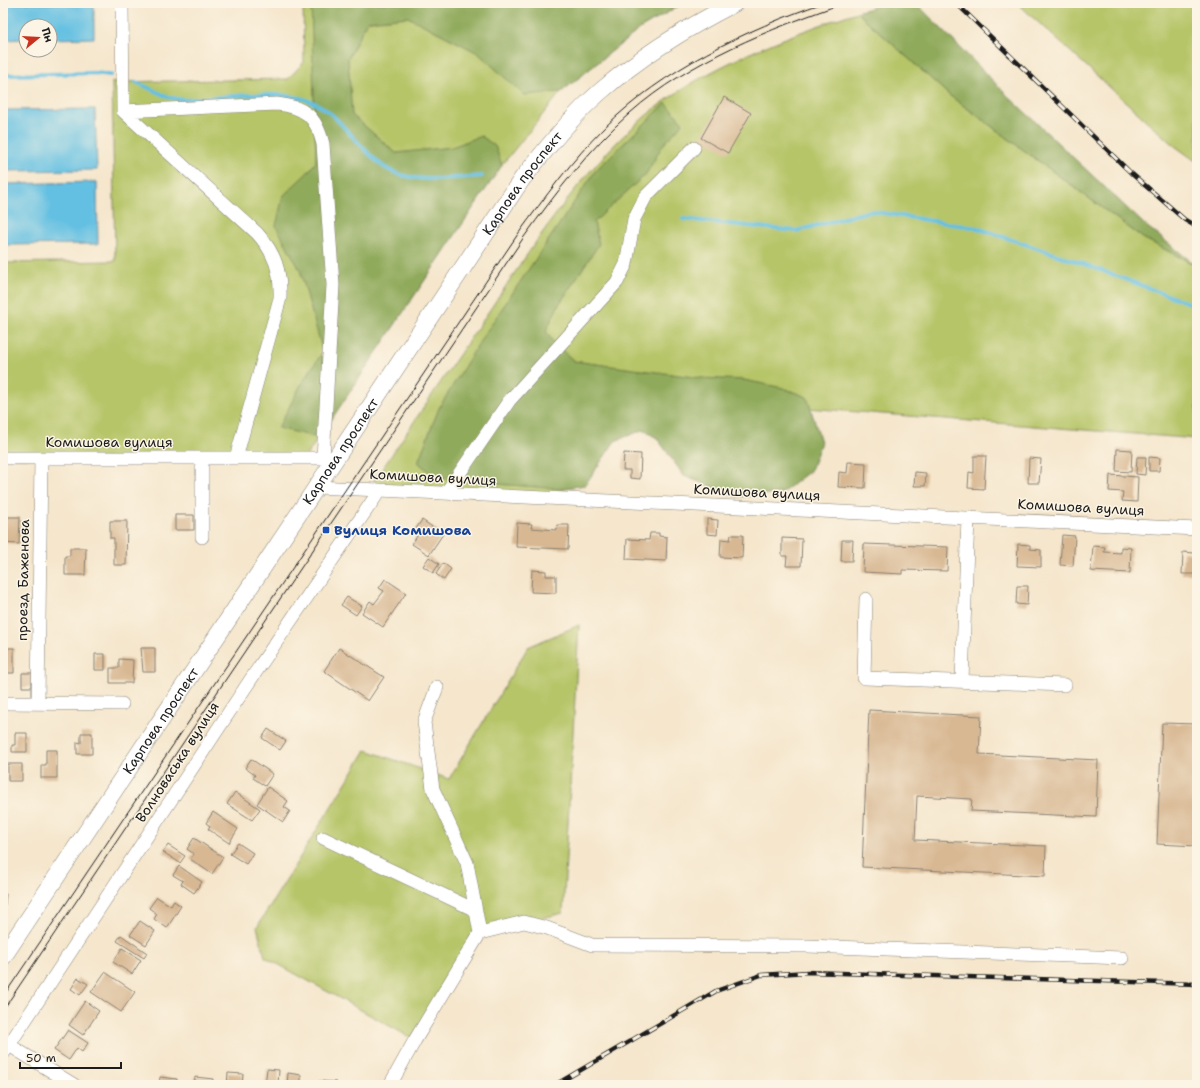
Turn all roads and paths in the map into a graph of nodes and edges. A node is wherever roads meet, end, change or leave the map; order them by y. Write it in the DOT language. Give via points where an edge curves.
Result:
graph roads {
  1 [pos="122,3"];
  2 [pos="735,3"];
  3 [pos="123,111"];
  4 [pos="694,148"];
  5 [pos="3,458"];
  6 [pos="41,458"];
  7 [pos="202,458"];
  8 [pos="236,458"];
  9 [pos="329,458"];
  10 [pos="316,487"];
  11 [pos="380,490"];
  12 [pos="446,493"];
  13 [pos="968,518"];
  14 [pos="1197,529"];
  15 [pos="202,537"];
  16 [pos="866,599"];
  17 [pos="962,681"];
  18 [pos="1065,685"];
  19 [pos="437,687"];
  20 [pos="3,703"];
  21 [pos="38,703"];
  22 [pos="122,704"];
  23 [pos="323,838"];
  24 [pos="475,910"];
  25 [pos="480,933"];
  26 [pos="3,957"];
  27 [pos="1122,958"];
  28 [pos="6,1050"];
  29 [pos="74,1085"];
  30 [pos="390,1085"];
  1 -- 3 [label="street"];
  2 -- 9 [label="main road, Карпова проспект" via="668,41 626,70 574,117 522,179"];
  3 -- 8 [label="street" via="257,233 269,246 277,262 281,280 280,298"];
  3 -- 9 [label="street" via="277,104 299,108 319,127 323,144 334,285"];
  4 -- 12 [label="street" via="646,196 634,219 626,264 617,282 509,401"];
  5 -- 6 [label="street, Комишова вулиця"];
  6 -- 7 [label="street, Комишова вулиця"];
  6 -- 21 [label="street, проезд Баженова"];
  7 -- 8 [label="street, Комишова вулиця"];
  7 -- 15 [label="street"];
  8 -- 9 [label="street, Комишова вулиця"];
  9 -- 10 [label="main road, Карпова проспект"];
  10 -- 11 [label="street, Комишова вулиця"];
  10 -- 26 [label="main road, Карпова проспект"];
  11 -- 12 [label="street, Комишова вулиця"];
  11 -- 28 [label="street, Волноваська вулиця" via="255,673"];
  12 -- 13 [label="street, Комишова вулиця"];
  13 -- 14 [label="street, Комишова вулиця"];
  13 -- 17 [label="street"];
  16 -- 17 [label="street" via="864,678"];
  17 -- 18 [label="street"];
  19 -- 24 [label="street" via="424,722 433,789 466,863"];
  20 -- 21 [label="street"];
  21 -- 22 [label="street"];
  23 -- 24 [label="street"];
  24 -- 25 [label="street"];
  25 -- 27 [label="street" via="524,922 592,945 808,946"];
  25 -- 30 [label="street"];
  28 -- 29 [label="street"];
}
